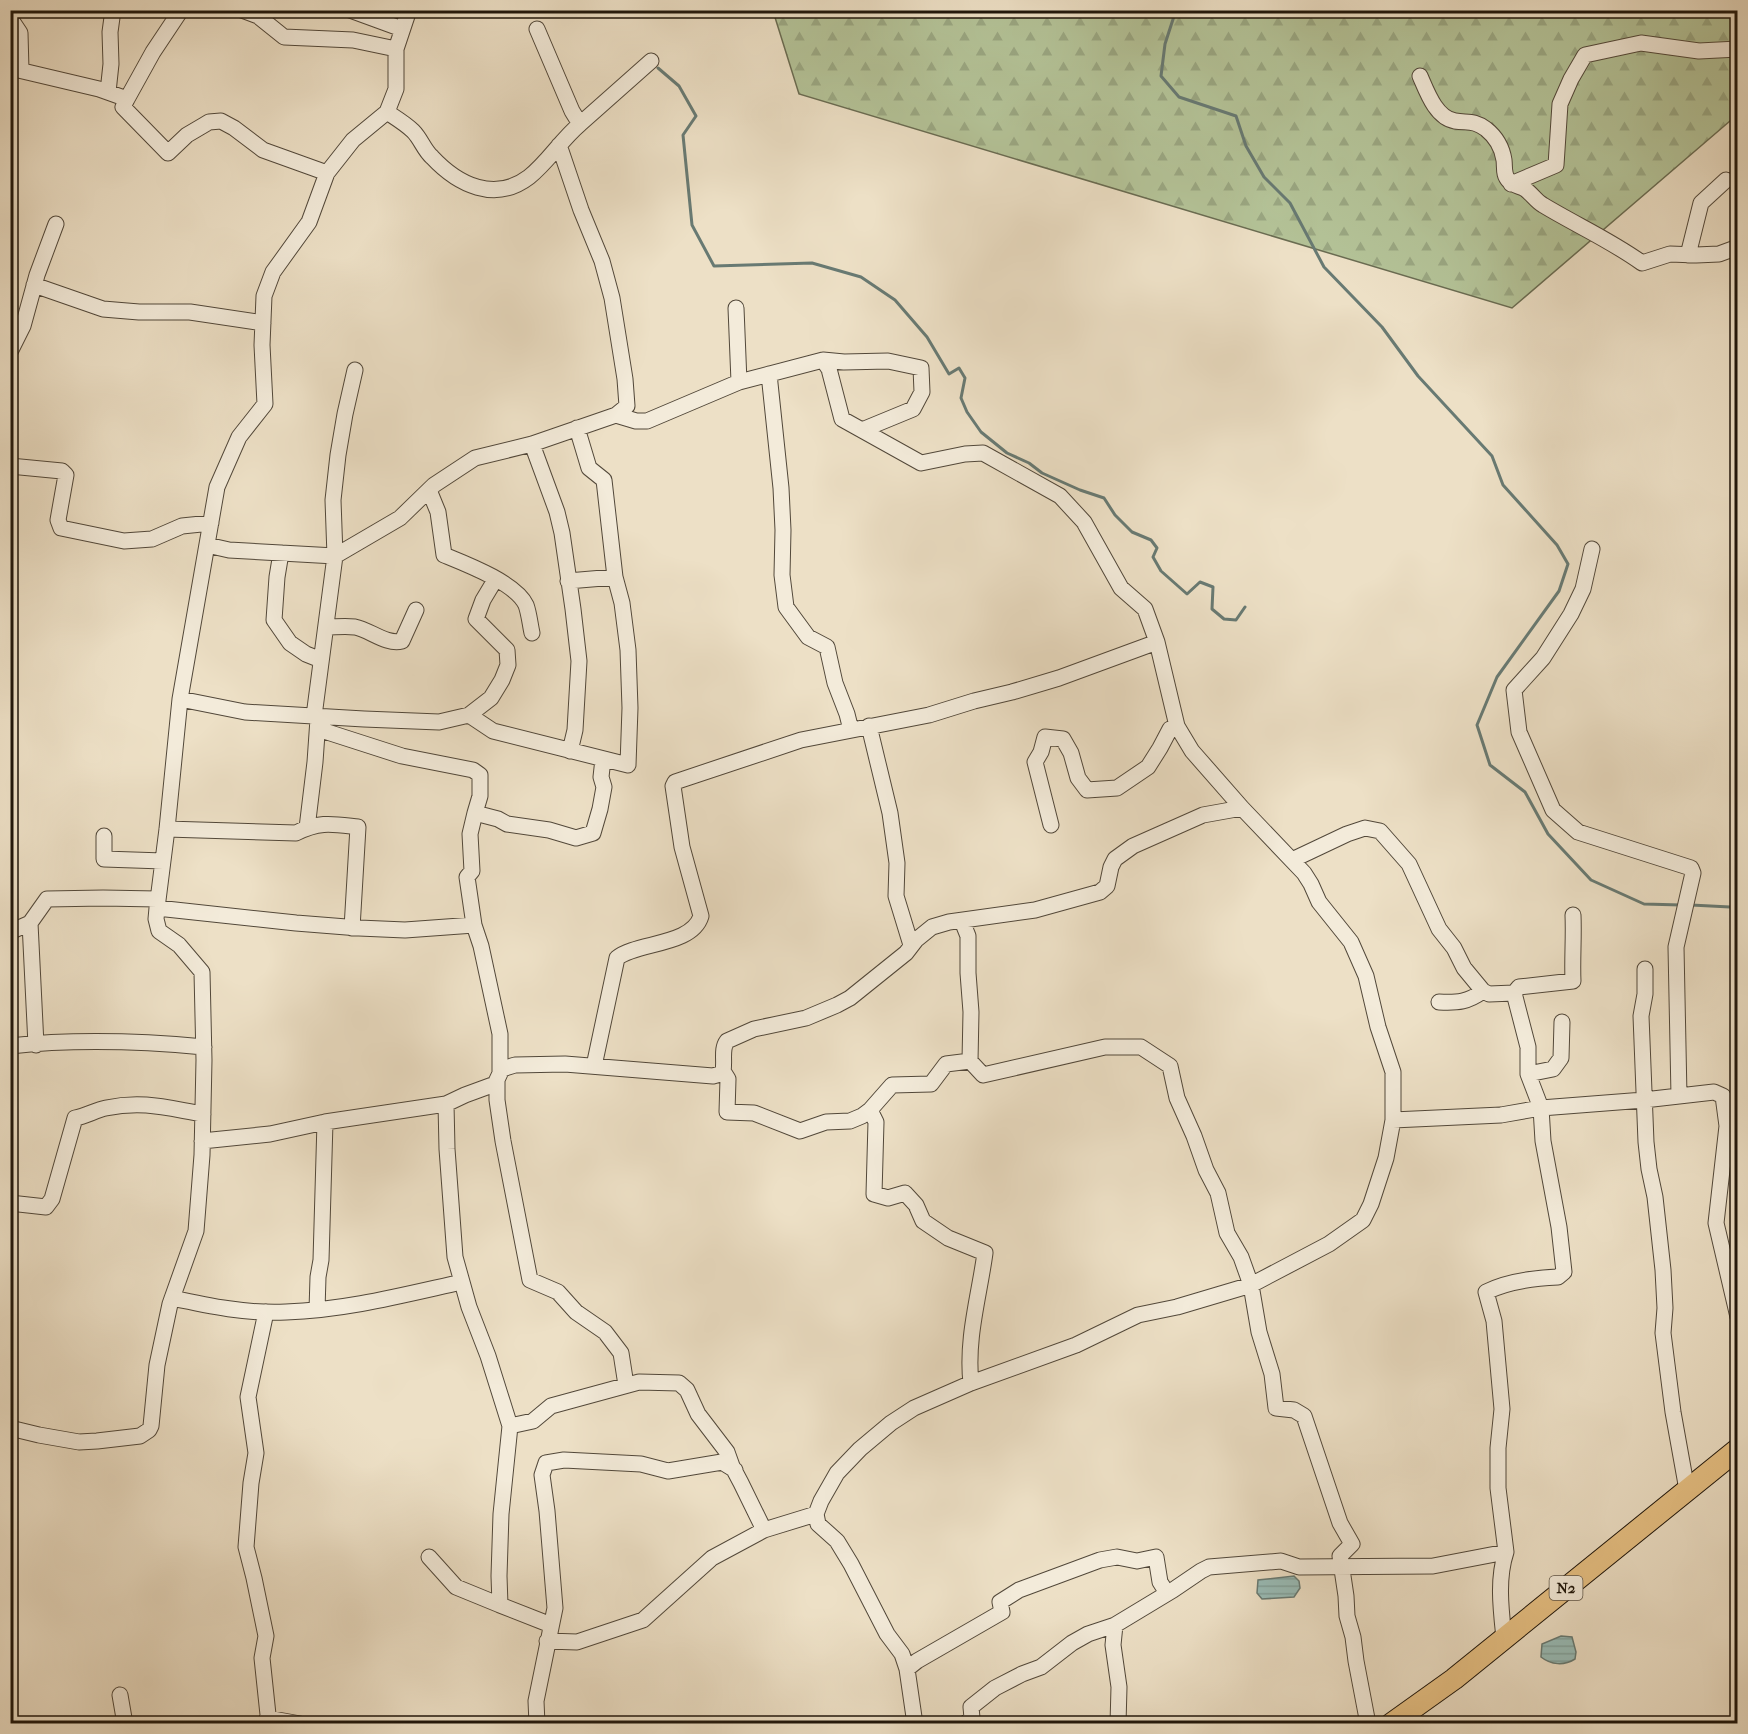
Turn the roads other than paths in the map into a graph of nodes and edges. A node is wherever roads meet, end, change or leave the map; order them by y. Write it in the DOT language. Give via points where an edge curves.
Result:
graph roads {
  1 [pos="113,10"];
  2 [pos="181,10"];
  3 [pos="242,10"];
  4 [pos="350,10"];
  5 [pos="409,10"];
  6 [pos="10,18"];
  7 [pos="402,29"];
  8 [pos="537,29"];
  9 [pos="396,49"];
  10 [pos="1737,49"];
  11 [pos="651,61"];
  12 [pos="16,69"];
  13 [pos="1420,76"];
  14 [pos="108,92"];
  15 [pos="127,99"];
  16 [pos="387,112"];
  17 [pos="580,124"];
  18 [pos="558,145"];
  19 [pos="327,173"];
  20 [pos="1726,180"];
  21 [pos="1511,184"];
  22 [pos="56,224"];
  23 [pos="1737,248"];
  24 [pos="1688,255"];
  25 [pos="34,285"];
  26 [pos="736,308"];
  27 [pos="263,323"];
  28 [pos="10,352"];
  29 [pos="824,360"];
  30 [pos="355,370"];
  31 [pos="769,374"];
  32 [pos="740,382"];
  33 [pos="616,415"];
  34 [pos="578,428"];
  35 [pos="862,430"];
  36 [pos="532,444"];
  37 [pos="10,466"];
  38 [pos="429,490"];
  39 [pos="211,523"];
  40 [pos="207,545"];
  41 [pos="1592,549"];
  42 [pos="281,553"];
  43 [pos="335,556"];
  44 [pos="615,577"];
  45 [pos="495,580"];
  46 [pos="568,581"];
  47 [pos="416,610"];
  48 [pos="326,627"];
  49 [pos="532,633"];
  50 [pos="1157,642"];
  51 [pos="321,660"];
  52 [pos="180,699"];
  53 [pos="469,715"];
  54 [pos="317,720"];
  55 [pos="869,726"];
  56 [pos="1177,726"];
  57 [pos="851,730"];
  58 [pos="570,751"];
  59 [pos="603,759"];
  60 [pos="1242,808"];
  61 [pos="475,813"];
  62 [pos="1051,825"];
  63 [pos="307,828"];
  64 [pos="167,830"];
  65 [pos="104,836"];
  66 [pos="1292,860"];
  67 [pos="163,861"];
  68 [pos="157,903"];
  69 [pos="1573,915"];
  70 [pos="962,921"];
  71 [pos="30,923"];
  72 [pos="474,925"];
  73 [pos="352,928"];
  74 [pos="10,932"];
  75 [pos="911,945"];
  76 [pos="1645,969"];
  77 [pos="1483,991"];
  78 [pos="1514,993"];
  79 [pos="1439,1002"];
  80 [pos="1562,1022"];
  81 [pos="36,1044"];
  82 [pos="10,1046"];
  83 [pos="204,1047"];
  84 [pos="970,1061"];
  85 [pos="594,1066"];
  86 [pos="723,1071"];
  87 [pos="1528,1074"];
  88 [pos="498,1076"];
  89 [pos="1679,1096"];
  90 [pos="1644,1100"];
  91 [pos="446,1104"];
  92 [pos="1540,1108"];
  93 [pos="870,1110"];
  94 [pos="203,1114"];
  95 [pos="1393,1120"];
  96 [pos="325,1122"];
  97 [pos="202,1141"];
  98 [pos="10,1203"];
  99 [pos="462,1282"];
  100 [pos="1251,1285"];
  101 [pos="172,1298"];
  102 [pos="317,1310"];
  103 [pos="266,1312"];
  104 [pos="1737,1317"];
  105 [pos="971,1383"];
  106 [pos="626,1385"];
  107 [pos="510,1426"];
  108 [pos="10,1428"];
  109 [pos="1737,1449"];
  110 [pos="735,1470"];
  111 [pos="1687,1490"];
  112 [pos="816,1514"];
  113 [pos="764,1530"];
  114 [pos="1506,1552"];
  115 [pos="429,1557"];
  116 [pos="1342,1567"];
  117 [pos="1167,1593"];
  118 [pos="500,1605"];
  119 [pos="550,1625"];
  120 [pos="1115,1625"];
  121 [pos="1504,1638"];
  122 [pos="548,1641"];
  123 [pos="908,1669"];
  124 [pos="120,1695"];
  125 [pos="268,1721"];
  126 [pos="125,1724"];
  127 [pos="300,1724"];
  128 [pos="537,1724"];
  129 [pos="915,1724"];
  130 [pos="965,1724"];
  131 [pos="1118,1724"];
  132 [pos="1368,1724"];
  133 [pos="1391,1724"];
  1 -- 14 [label="street"];
  2 -- 15 [label="street"];
  3 -- 9 [label="street" via="258,16 284,37 353,40"];
  4 -- 7 [label="street"];
  5 -- 7 [label="street"];
  6 -- 12 [label="street" via="20,33"];
  7 -- 9 [label="street"];
  8 -- 17 [label="street"];
  9 -- 16 [label="street" via="396,89"];
  10 -- 21 [label="street" via="1699,51 1641,43 1586,55 1560,104 1556,165"];
  11 -- 17 [label="street"];
  12 -- 14 [label="street"];
  13 -- 21 [label="street" via="1444,117 1470,121 1493,136 1500,146 1504,175"];
  14 -- 15 [label="street"];
  15 -- 19 [label="street" via="123,107 168,153 187,135 209,122 220,121 263,150"];
  16 -- 18 [label="street" via="411,129 429,156 450,174 479,189 501,190 519,184"];
  16 -- 19 [label="street" via="353,140"];
  17 -- 18 [label="street"];
  18 -- 33 [label="street" via="603,261 612,298 627,406"];
  19 -- 27 [label="street" via="309,222 273,272 264,296"];
  20 -- 24 [label="street" via="1701,203"];
  21 -- 24 [label="street" via="1524,188 1540,203 1642,263 1670,254"];
  22 -- 25 [label="street"];
  23 -- 24 [label="street" via="1719,254"];
  25 -- 27 [label="street" via="103,309 190,312"];
  25 -- 28 [label="street" via="23,326"];
  26 -- 32 [label="street"];
  27 -- 39 [label="street" via="266,404 239,437 217,487"];
  29 -- 31 [label="street"];
  29 -- 35 [label="street" via="842,419"];
  29 -- 35 [label="street" via="888,361 921,368 922,392 913,409"];
  30 -- 43 [label="street" via="333,500"];
  31 -- 32 [label="street"];
  31 -- 57 [label="street" via="781,488 786,608 808,637 827,647"];
  32 -- 33 [label="street" via="647,420 636,422"];
  33 -- 34 [label="street"];
  34 -- 36 [label="street"];
  34 -- 44 [label="street" via="589,468 604,480"];
  35 -- 50 [label="street" via="921,464 982,453 1060,496 1084,522 1121,588 1145,609"];
  36 -- 38 [label="street" via="475,458"];
  36 -- 46 [label="street" via="557,512"];
  37 -- 39 [label="street" via="62,471 66,475 58,520 61,528 124,541 152,539 182,526"];
  38 -- 43 [label="street" via="400,518"];
  38 -- 45 [label="street" via="438,512 444,555"];
  39 -- 40 [label="street"];
  40 -- 42 [label="street"];
  40 -- 52 [label="street"];
  41 -- 89 [label="street" via="1583,589 1570,614 1543,658 1514,690 1519,732 1553,810 1578,832 1691,868 1692,881 1676,947"];
  42 -- 43 [label="street"];
  42 -- 51 [label="street" via="274,620 290,643"];
  43 -- 48 [label="street"];
  44 -- 46 [label="street"];
  44 -- 59 [label="street" via="628,650 628,765"];
  45 -- 49 [label="street" via="513,589 526,605"];
  45 -- 53 [label="street" via="476,619 507,650 508,665 491,698"];
  46 -- 58 [label="street" via="579,661"];
  47 -- 48 [label="street" via="398,642 357,627"];
  48 -- 51 [label="street"];
  50 -- 55 [label="street" via="1012,692 929,715"];
  50 -- 56 [label="street"];
  51 -- 54 [label="street"];
  52 -- 54 [label="street" via="245,712"];
  52 -- 64 [label="street"];
  53 -- 54 [label="street" via="439,722"];
  53 -- 58 [label="street" via="493,731"];
  54 -- 61 [label="street" via="402,756 473,770 480,775"];
  54 -- 63 [label="street"];
  55 -- 57 [label="street"];
  55 -- 75 [label="street" via="890,813 897,862 896,896"];
  56 -- 60 [label="street" via="1192,751"];
  56 -- 62 [label="street" via="1170,729 1148,767 1117,788 1104,790 1087,790 1078,778 1063,739 1045,737 1035,762"];
  57 -- 85 [label="street" via="801,740 675,782 682,847 701,916 688,931 669,941 617,958"];
  58 -- 59 [label="street"];
  59 -- 61 [label="street" via="600,809 593,833 586,836 576,838 507,824"];
  60 -- 66 [label="street"];
  60 -- 70 [label="street" via="1203,815 1133,846 1115,859 1107,886 1100,892 1035,910"];
  61 -- 72 [label="street" via="470,834 472,871 467,877"];
  63 -- 64 [label="street" via="296,834"];
  63 -- 73 [label="street" via="326,823 358,827"];
  64 -- 67 [label="street"];
  65 -- 67 [label="street" via="104,859"];
  66 -- 77 [label="street" via="1365,828 1380,831 1409,864 1439,929"];
  66 -- 95 [label="street" via="1351,942 1366,976 1393,1072"];
  67 -- 68 [label="street"];
  68 -- 71 [label="street" via="47,899"];
  68 -- 73 [label="street"];
  68 -- 83 [label="street" via="159,931 179,945 202,972"];
  69 -- 78 [label="street" via="1573,981 1519,987"];
  70 -- 75 [label="street" via="932,927"];
  70 -- 84 [label="street" via="968,936"];
  71 -- 74 [label="street"];
  71 -- 81 [label="street"];
  72 -- 73 [label="street" via="405,930"];
  72 -- 88 [label="street" via="500,1034"];
  75 -- 86 [label="street" via="837,1005 806,1018 754,1029 727,1041"];
  76 -- 90 [label="street" via="1641,1016"];
  77 -- 78 [label="street"];
  77 -- 79 [label="street" via="1471,1000"];
  78 -- 87 [label="street" via="1528,1047"];
  80 -- 87 [label="street" via="1562,1058 1553,1069"];
  81 -- 82 [label="street"];
  81 -- 83 [label="street" via="165,1043"];
  83 -- 94 [label="street"];
  84 -- 93 [label="street" via="946,1064 931,1084 892,1085"];
  84 -- 100 [label="street" via="983,1075 1105,1047 1141,1047 1170,1066 1178,1098 1218,1193 1227,1233"];
  85 -- 86 [label="street" via="712,1076"];
  85 -- 88 [label="street" via="505,1066"];
  86 -- 93 [label="street" via="728,1079 727,1112 754,1113 800,1131 826,1122 850,1121"];
  87 -- 92 [label="street"];
  88 -- 91 [label="street" via="495,1084"];
  88 -- 106 [label="street" via="503,1141 530,1280 558,1292 576,1312 605,1332 621,1353"];
  89 -- 90 [label="street"];
  89 -- 104 [label="street" via="1714,1092 1724,1096 1727,1126 1716,1223"];
  90 -- 92 [label="street"];
  90 -- 111 [label="street" via="1663,1270 1663,1333"];
  91 -- 96 [label="street"];
  91 -- 99 [label="street" via="455,1257"];
  92 -- 95 [label="street" via="1502,1115"];
  92 -- 114 [label="street" via="1563,1272 1558,1277 1535,1278 1486,1292 1494,1321 1502,1409 1498,1488"];
  93 -- 105 [label="street" via="876,1122 874,1194 888,1198 905,1193 930,1227 985,1253 970,1344"];
  94 -- 97 [label="street"];
  94 -- 98 [label="street" via="128,1104 75,1118 52,1199 46,1207"];
  95 -- 100 [label="street" via="1386,1158 1363,1220 1329,1244"];
  96 -- 97 [label="street" via="270,1134"];
  96 -- 102 [label="street"];
  97 -- 101 [label="street" via="196,1232"];
  99 -- 102 [label="street"];
  99 -- 107 [label="street"];
  100 -- 105 [label="street" via="1138,1315 1076,1345"];
  100 -- 116 [label="street" via="1276,1408 1294,1410 1304,1416 1340,1523 1352,1544 1340,1556"];
  101 -- 103 [label="street"];
  101 -- 108 [label="street" via="157,1365 151,1426 145,1434 79,1442"];
  102 -- 103 [label="street"];
  103 -- 125 [label="street" via="248,1397 256,1453 246,1547 266,1636 262,1658"];
  105 -- 112 [label="street" via="914,1408 860,1449 837,1473"];
  106 -- 107 [label="street" via="551,1406 533,1420"];
  106 -- 110 [label="street" via="679,1383 727,1452"];
  107 -- 118 [label="street" via="501,1514"];
  109 -- 111 [label="highway, N2"];
  110 -- 113 [label="street"];
  110 -- 119 [label="street" via="722,1462 668,1471 641,1464 564,1460 546,1463 542,1475 555,1608"];
  111 -- 121 [label="highway, N2"];
  112 -- 113 [label="street"];
  112 -- 123 [label="street" via="818,1524 837,1541 851,1564"];
  113 -- 122 [label="street" via="711,1558 643,1620 577,1642"];
  114 -- 116 [label="street" via="1433,1566"];
  114 -- 121 [label="street" via="1500,1600"];
  115 -- 118 [label="street" via="456,1587"];
  116 -- 117 [label="street" via="1299,1567 1281,1561 1209,1567"];
  116 -- 132 [label="street" via="1347,1616"];
  117 -- 120 [label="street"];
  117 -- 123 [label="street" via="1160,1582 1156,1557 1100,1560 1019,1590 1000,1602 1002,1612"];
  118 -- 119 [label="street"];
  119 -- 122 [label="street"];
  120 -- 130 [label="street" via="1088,1634 1041,1667 995,1688 971,1707 972,1718"];
  120 -- 131 [label="street"];
  121 -- 133 [label="highway, N2"];
  122 -- 128 [label="street" via="536,1701"];
  123 -- 129 [label="street"];
  124 -- 126 [label="street"];
  125 -- 127 [label="street"];
}
